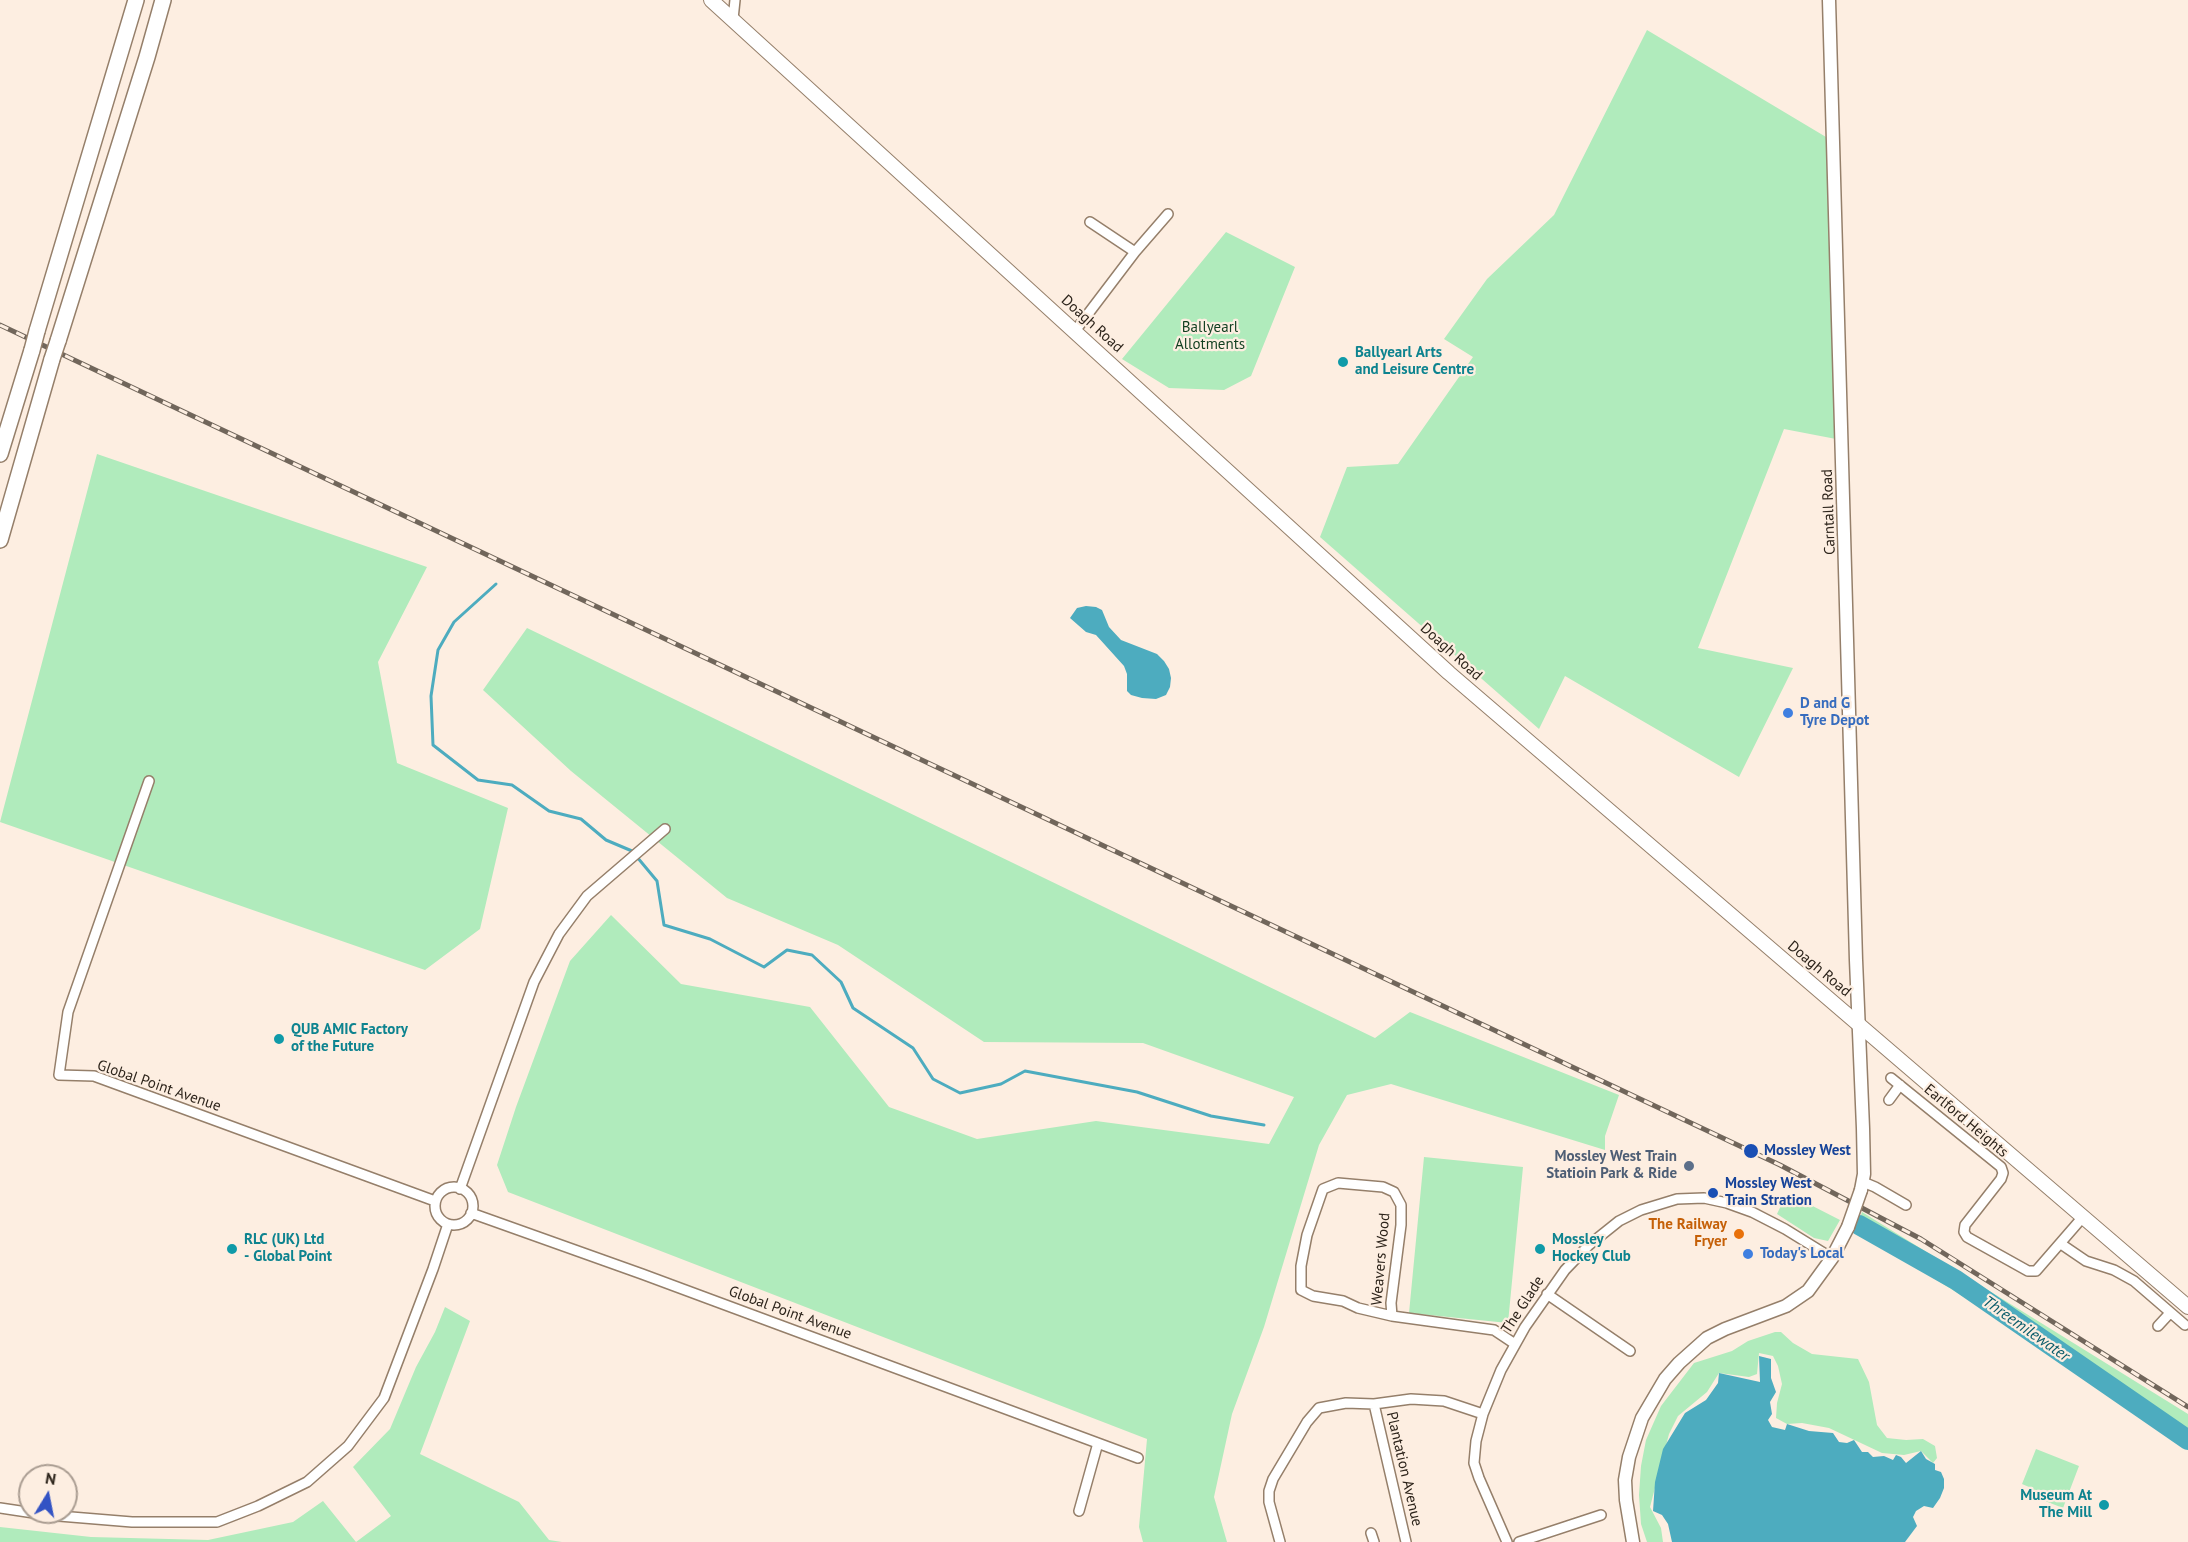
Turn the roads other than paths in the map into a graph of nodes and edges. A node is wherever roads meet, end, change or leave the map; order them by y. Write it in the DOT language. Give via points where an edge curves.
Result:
graph roads {
  1 [pos="136,0"];
  2 [pos="163,0"];
  3 [pos="711,0"];
  4 [pos="735,0"];
  5 [pos="1829,0"];
  6 [pos="733,19"];
  7 [pos="1168,214"];
  8 [pos="1090,222"];
  9 [pos="1135,252"];
  10 [pos="1075,331"];
  11 [pos="0,454"];
  12 [pos="0,540"];
  13 [pos="149,781"];
  14 [pos="664,829"];
  15 [pos="1858,1024"];
  16 [pos="1891,1078"];
  17 [pos="1900,1085"];
  18 [pos="1889,1100"];
  19 [pos="1862,1186"];
  20 [pos="460,1189"];
  21 [pos="435,1201"];
  22 [pos="1906,1205"];
  23 [pos="471,1214"];
  24 [pos="2082,1218"];
  25 [pos="447,1224"];
  26 [pos="2061,1244"];
  27 [pos="1832,1258"];
  28 [pos="1547,1294"];
  29 [pos="2188,1307"];
  30 [pos="2170,1313"];
  31 [pos="1392,1316"];
  32 [pos="2184,1325"];
  33 [pos="2158,1326"];
  34 [pos="1515,1344"];
  35 [pos="1630,1351"];
  36 [pos="1374,1404"];
  37 [pos="1483,1414"];
  38 [pos="1098,1443"];
  39 [pos="1138,1458"];
  40 [pos="0,1508"];
  41 [pos="1079,1511"];
  42 [pos="1601,1515"];
  43 [pos="1280,1542"];
  44 [pos="1406,1542"];
  45 [pos="1507,1542"];
  46 [pos="1519,1542"];
  47 [pos="1633,1542"];
  1 -- 11 [label="highway, bridge"];
  2 -- 12 [label="highway, bridge"];
  3 -- 6 [label="main road, Doagh Road"];
  4 -- 6 [label="street"];
  5 -- 15 [label="street, Carntall Road"];
  6 -- 10 [label="main road, Doagh Road"];
  7 -- 9 [label="street"];
  8 -- 9 [label="street"];
  9 -- 10 [label="street"];
  10 -- 15 [label="main road, Doagh Road" via="1449,673"];
  13 -- 21 [label="street, Global Point Avenue" via="68,1012 59,1075 94,1076"];
  14 -- 20 [label="street" via="587,896 559,934 534,982"];
  15 -- 19 [label="street, Carntall Road"];
  15 -- 24 [label="main road, Doagh Road"];
  16 -- 17 [label="street, Earlford Heights"];
  17 -- 18 [label="street"];
  17 -- 26 [label="street, Earlford Heights" via="2001,1167 2001,1179 1965,1225 1967,1237 2028,1271 2036,1271"];
  19 -- 22 [label="street" via="1875,1187"];
  19 -- 27 [label="street, Carntall Road, bridge"];
  20 -- 21 [label="street" via="448,1188"];
  20 -- 23 [label="street" via="471,1199"];
  21 -- 25 [label="street" via="437,1215"];
  23 -- 25 [label="street" via="464,1222"];
  23 -- 38 [label="street, Global Point Avenue"];
  24 -- 26 [label="street, Earlford Heights"];
  24 -- 29 [label="main road, Doagh Road"];
  25 -- 40 [label="street" via="384,1398 348,1446 307,1482 217,1522 132,1522"];
  26 -- 30 [label="street" via="2086,1261 2134,1281"];
  27 -- 28 [label="street, The Glade" via="1735,1205 1704,1198 1677,1199 1619,1221 1573,1261"];
  27 -- 47 [label="street, Carntall Road" via="1817,1281 1798,1299 1707,1338 1665,1379 1642,1418 1629,1457 1625,1480"];
  28 -- 34 [label="street, The Glade"];
  28 -- 35 [label="street"];
  30 -- 32 [label="street"];
  30 -- 33 [label="street"];
  31 -- 31 [label="street, Weavers Wood" via="1301,1290 1305,1245 1323,1189 1338,1184 1383,1187 1398,1198 1401,1225 1390,1303"];
  31 -- 34 [label="street, Weavers Wood" via="1494,1330"];
  34 -- 37 [label="street, The Glade"];
  36 -- 37 [label="street" via="1411,1399 1444,1401"];
  36 -- 43 [label="street" via="1325,1406 1307,1422 1269,1491"];
  36 -- 44 [label="street, Plantation Avenue"];
  37 -- 45 [label="street, The Glade" via="1474,1463"];
  38 -- 39 [label="street, Global Point Avenue"];
  38 -- 41 [label="street"];
  42 -- 46 [label="street"];
}
